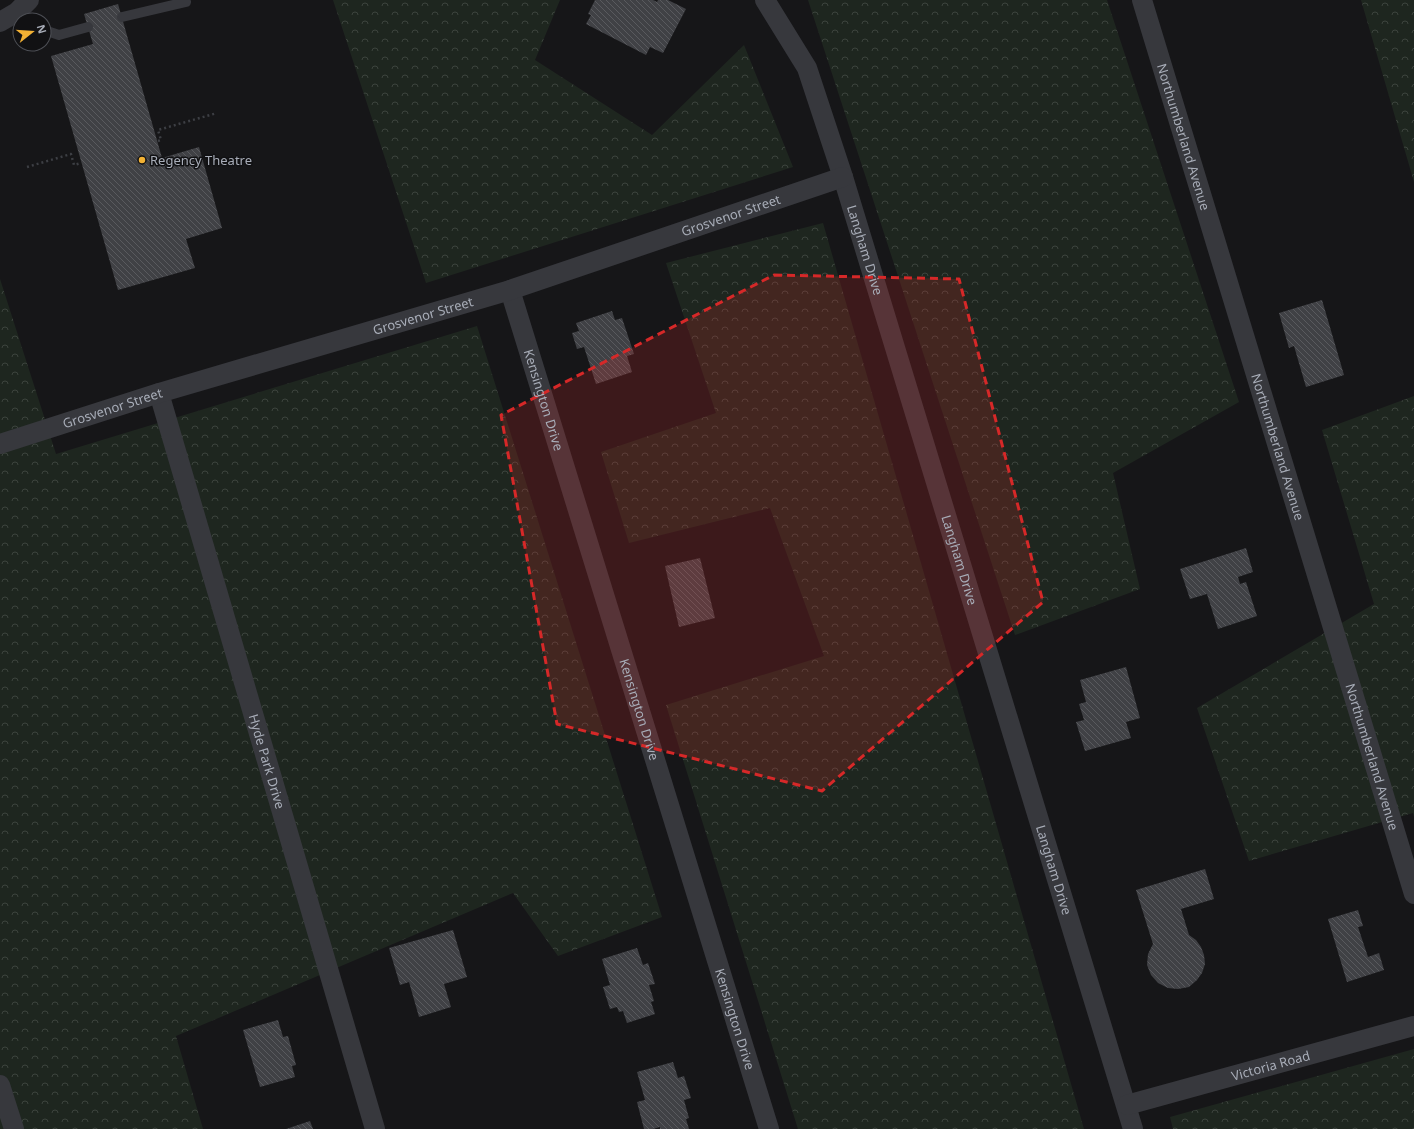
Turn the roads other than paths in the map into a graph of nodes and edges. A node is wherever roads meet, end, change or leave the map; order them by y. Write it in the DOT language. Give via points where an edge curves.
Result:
graph roads {
  1 [pos="765,0"];
  2 [pos="1142,0"];
  3 [pos="186,2"];
  4 [pos="24,10"];
  5 [pos="122,17"];
  6 [pos="0,22"];
  7 [pos="88,27"];
  8 [pos="52,33"];
  9 [pos="843,177"];
  10 [pos="510,290"];
  11 [pos="158,393"];
  12 [pos="0,444"];
  13 [pos="1414,894"];
  14 [pos="1414,1026"];
  15 [pos="0,1085"];
  16 [pos="1126,1105"];
  17 [pos="14,1129"];
  18 [pos="375,1129"];
  19 [pos="769,1129"];
  20 [pos="1133,1129"];
  1 -- 9 [label="street, Langham Drive" via="807,68"];
  2 -- 13 [label="street, Northumberland Avenue"];
  3 -- 5 [label="lane"];
  4 -- 6 [label="street"];
  7 -- 8 [label="lane" via="59,35"];
  9 -- 10 [label="street, Grosvenor Street"];
  9 -- 16 [label="street, Langham Drive"];
  10 -- 11 [label="street, Grosvenor Street"];
  10 -- 19 [label="street, Kensington Drive"];
  11 -- 12 [label="street, Grosvenor Street"];
  11 -- 18 [label="street, Hyde Park Drive"];
  14 -- 16 [label="street, Victoria Road"];
  15 -- 17 [label="street"];
  16 -- 20 [label="street, Langham Drive"];
}
